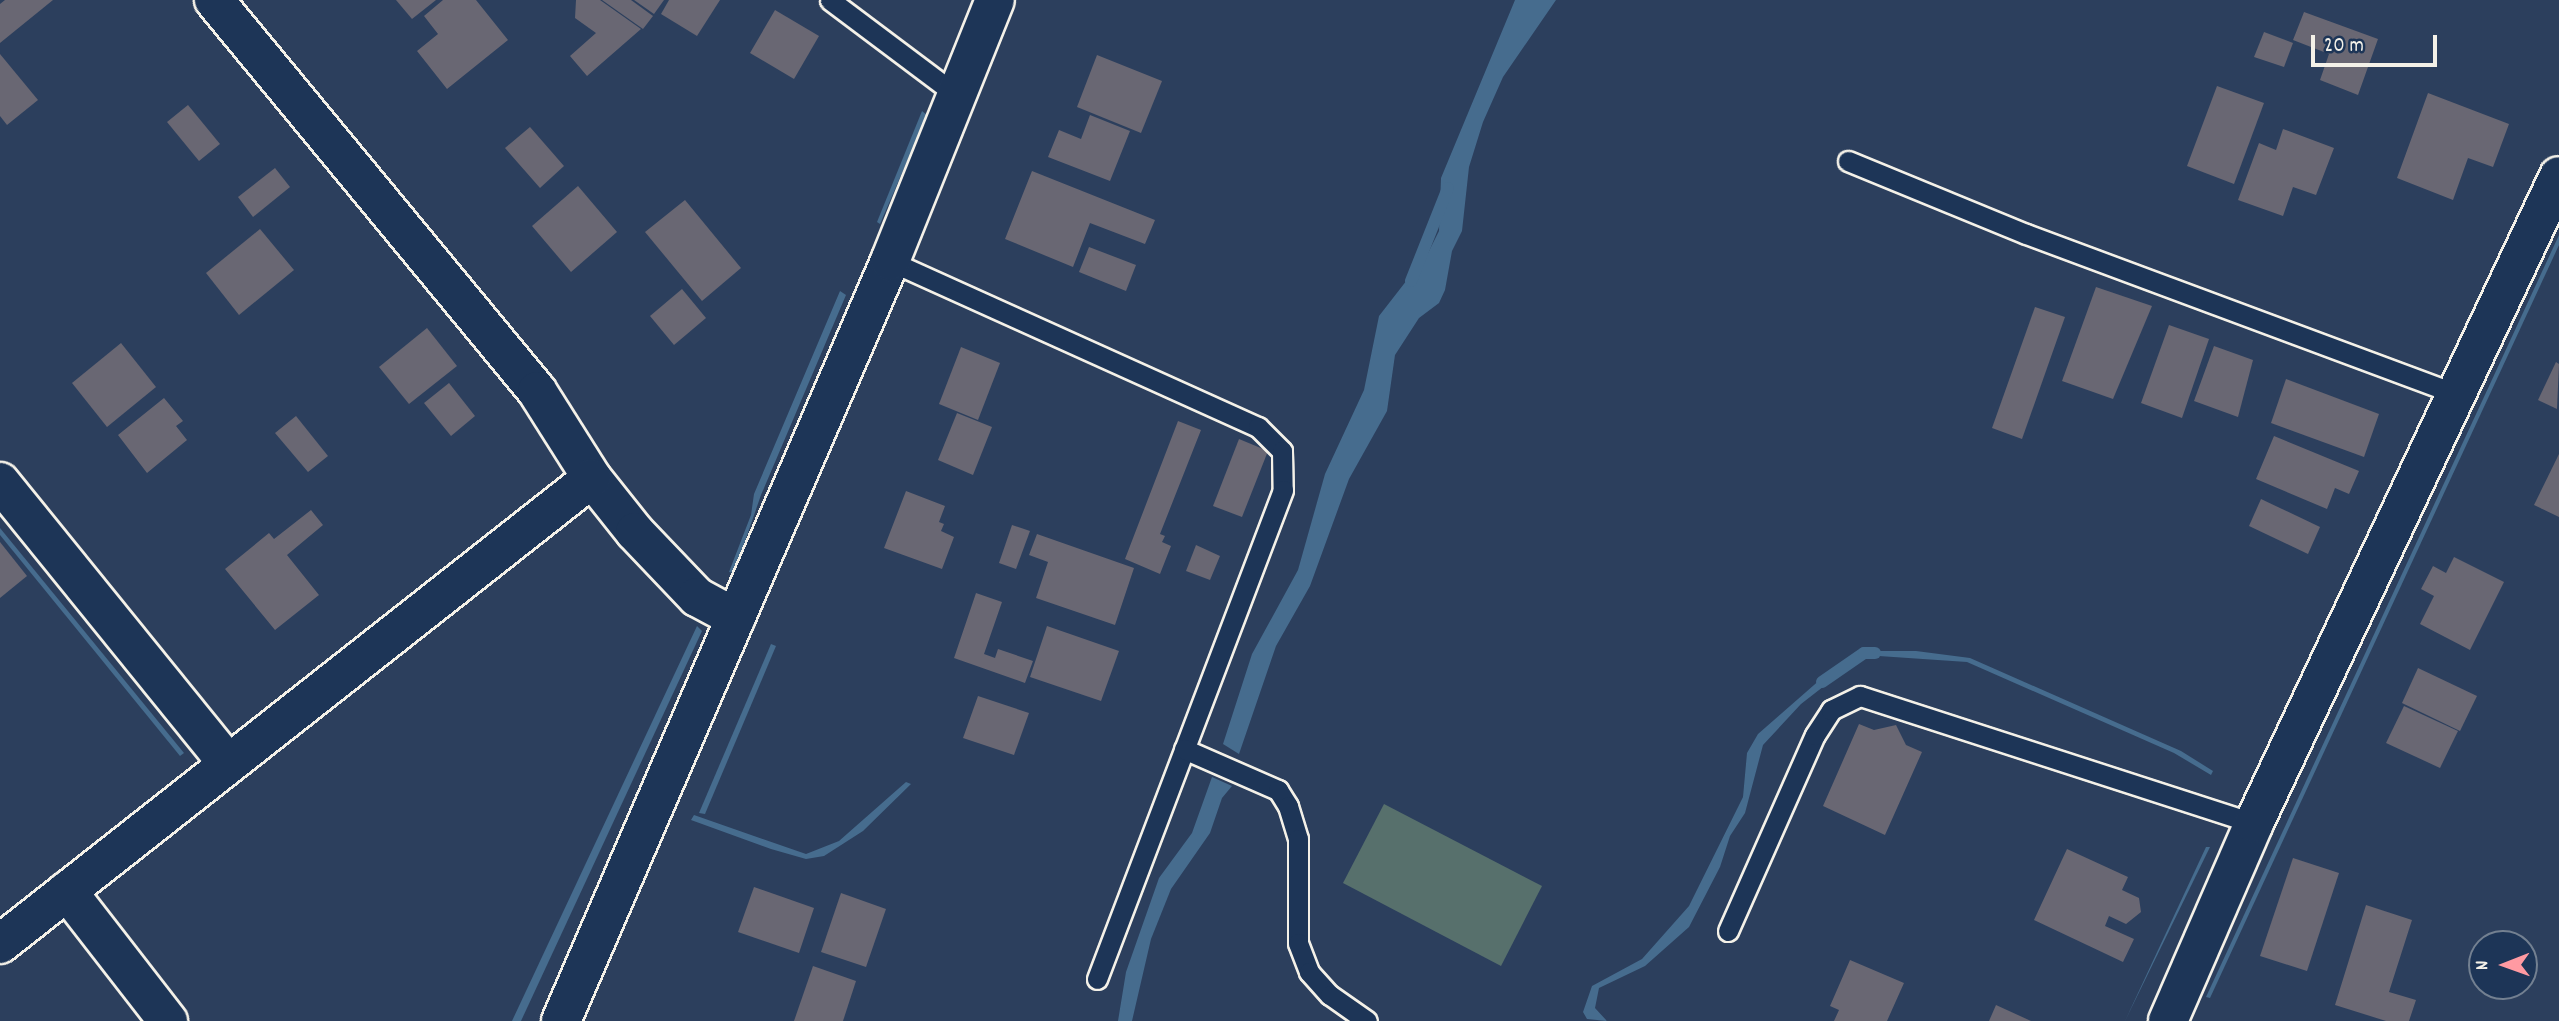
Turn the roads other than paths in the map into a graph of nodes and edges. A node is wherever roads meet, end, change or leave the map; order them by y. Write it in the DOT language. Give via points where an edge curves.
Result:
graph roads {
  1 [pos="214,0"];
  2 [pos="830,0"];
  3 [pos="995,0"];
  4 [pos="959,97"];
  5 [pos="1848,161"];
  6 [pos="2559,176"];
  7 [pos="890,261"];
  8 [pos="2457,394"];
  9 [pos="592,478"];
  10 [pos="0,482"];
  11 [pos="736,618"];
  12 [pos="1184,749"];
  13 [pos="228,762"];
  14 [pos="2254,823"];
  15 [pos="67,891"];
  16 [pos="1728,931"];
  17 [pos="0,944"];
  18 [pos="1097,979"];
  19 [pos="2174,1020"];
  20 [pos="168,1021"];
  21 [pos="561,1021"];
  22 [pos="1367,1021"];
  1 -- 9 [label="street" via="537,391"];
  2 -- 4 [label="lane"];
  3 -- 4 [label="street"];
  4 -- 7 [label="street"];
  5 -- 8 [label="lane" via="2026,233"];
  6 -- 8 [label="street"];
  7 -- 11 [label="street"];
  7 -- 12 [label="lane" via="1258,427 1282,451 1283,490"];
  8 -- 14 [label="street"];
  9 -- 11 [label="street" via="676,580"];
  9 -- 13 [label="street"];
  10 -- 13 [label="street"];
  11 -- 21 [label="street"];
  12 -- 18 [label="lane"];
  12 -- 22 [label="lane" via="1278,790 1289,806 1298,839 1298,943 1309,972 1330,995"];
  13 -- 15 [label="street"];
  14 -- 16 [label="lane" via="1860,696 1831,710 1815,735"];
  14 -- 19 [label="street"];
  15 -- 17 [label="street"];
  15 -- 20 [label="street"];
}
